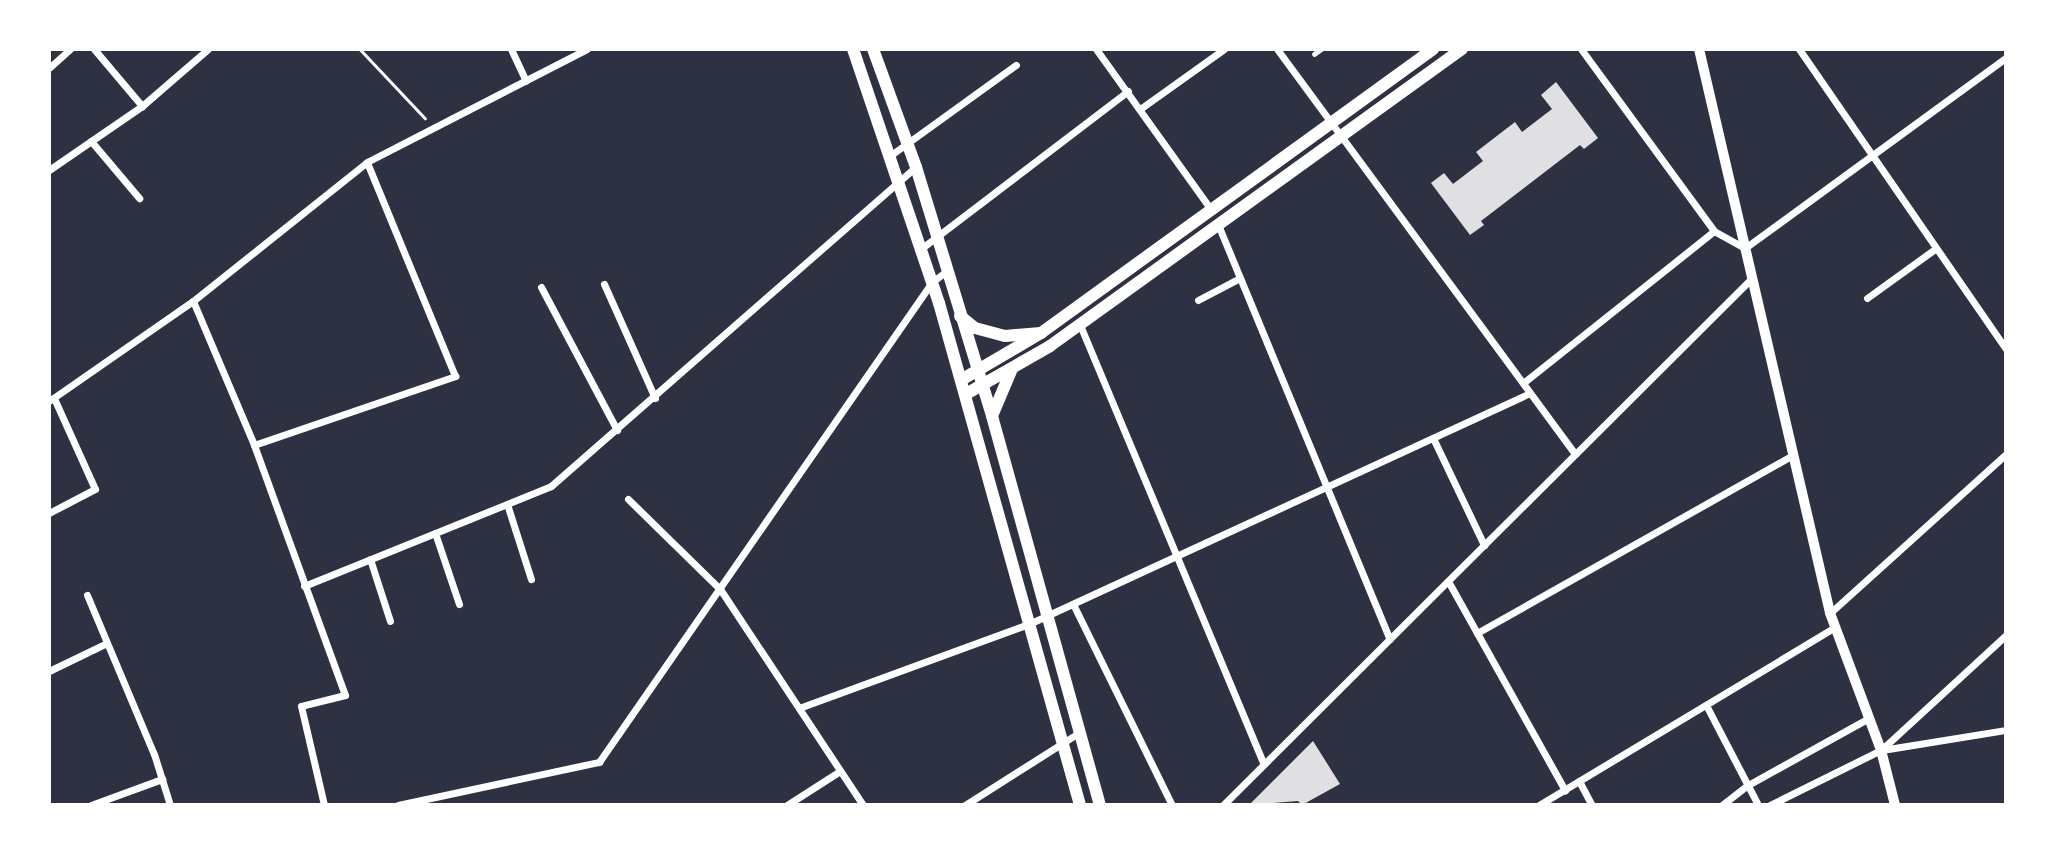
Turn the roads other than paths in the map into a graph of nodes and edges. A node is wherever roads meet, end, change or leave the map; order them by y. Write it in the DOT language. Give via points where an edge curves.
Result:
graph roads {
  1 [pos="70,49"];
  2 [pos="94,49"];
  3 [pos="208,49"];
  4 [pos="511,49"];
  5 [pos="587,49"];
  6 [pos="853,49"];
  7 [pos="873,49"];
  8 [pos="1096,49"];
  9 [pos="1224,49"];
  10 [pos="1277,49"];
  11 [pos="1321,49"];
  12 [pos="1431,49"];
  13 [pos="1462,49"];
  14 [pos="1581,49"];
  15 [pos="1699,49"];
  16 [pos="1799,49"];
  17 [pos="1314,54"];
  18 [pos="2006,58"];
  19 [pos="1016,65"];
  20 [pos="49,68"];
  21 [pos="526,82"];
  22 [pos="1128,91"];
  23 [pos="142,106"];
  24 [pos="1140,109"];
  25 [pos="1332,124"];
  26 [pos="1342,137"];
  27 [pos="91,141"];
  28 [pos="908,146"];
  29 [pos="891,155"];
  30 [pos="1871,159"];
  31 [pos="367,162"];
  32 [pos="916,167"];
  33 [pos="49,170"];
  34 [pos="900,179"];
  35 [pos="139,198"];
  36 [pos="1212,212"];
  37 [pos="1219,227"];
  38 [pos="1714,231"];
  39 [pos="938,236"];
  40 [pos="922,248"];
  41 [pos="1745,248"];
  42 [pos="1935,249"];
  43 [pos="948,270"];
  44 [pos="1240,278"];
  45 [pos="1752,278"];
  46 [pos="932,282"];
  47 [pos="604,284"];
  48 [pos="541,287"];
  49 [pos="1867,298"];
  50 [pos="1198,300"];
  51 [pos="193,301"];
  52 [pos="960,316"];
  53 [pos="1080,325"];
  54 [pos="1041,333"];
  55 [pos="2006,349"];
  56 [pos="1012,370"];
  57 [pos="978,371"];
  58 [pos="961,380"];
  59 [pos="1523,383"];
  60 [pos="983,384"];
  61 [pos="1531,393"];
  62 [pos="965,394"];
  63 [pos="655,398"];
  64 [pos="52,400"];
  65 [pos="992,416"];
  66 [pos="617,430"];
  67 [pos="1433,438"];
  68 [pos="254,445"];
  69 [pos="1576,454"];
  70 [pos="2006,454"];
  71 [pos="1793,455"];
  72 [pos="1327,487"];
  73 [pos="628,499"];
  74 [pos="508,503"];
  75 [pos="49,513"];
  76 [pos="435,533"];
  77 [pos="1484,545"];
  78 [pos="1177,556"];
  79 [pos="370,559"];
  80 [pos="531,579"];
  81 [pos="1448,581"];
  82 [pos="304,586"];
  83 [pos="720,589"];
  84 [pos="87,595"];
  85 [pos="459,604"];
  86 [pos="1073,604"];
  87 [pos="1830,613"];
  88 [pos="1048,615"];
  89 [pos="390,621"];
  90 [pos="1031,623"];
  91 [pos="1835,627"];
  92 [pos="1477,633"];
  93 [pos="2006,635"];
  94 [pos="1390,639"];
  95 [pos="107,643"];
  96 [pos="49,671"];
  97 [pos="1706,705"];
  98 [pos="799,708"];
  99 [pos="1869,718"];
  100 [pos="2006,730"];
  101 [pos="1081,732"];
  102 [pos="1063,743"];
  103 [pos="1881,750"];
  104 [pos="1264,764"];
  105 [pos="840,771"];
  106 [pos="162,779"];
  107 [pos="1579,780"];
  108 [pos="1748,785"];
  109 [pos="1565,789"];
  110 [pos="91,805"];
  111 [pos="170,805"];
  112 [pos="324,805"];
  113 [pos="398,805"];
  114 [pos="788,805"];
  115 [pos="863,805"];
  116 [pos="965,805"];
  117 [pos="1080,805"];
  118 [pos="1100,805"];
  119 [pos="1172,805"];
  120 [pos="1223,805"];
  121 [pos="1539,805"];
  122 [pos="1592,805"];
  123 [pos="1722,805"];
  124 [pos="1758,805"];
  125 [pos="1770,805"];
  126 [pos="1895,805"];
  1 -- 20 [label="street"];
  2 -- 23 [label="street"];
  3 -- 23 [label="street"];
  4 -- 21 [label="street"];
  5 -- 21 [label="street"];
  6 -- 29 [label="main road"];
  7 -- 28 [label="main road"];
  8 -- 22 [label="street"];
  9 -- 24 [label="street"];
  10 -- 25 [label="street"];
  11 -- 17 [label="lane"];
  12 -- 25 [label="main road"];
  13 -- 26 [label="main road"];
  14 -- 38 [label="street"];
  15 -- 41 [label="street"];
  16 -- 30 [label="street"];
  18 -- 30 [label="street"];
  19 -- 28 [label="street"];
  21 -- 31 [label="street"];
  22 -- 24 [label="street"];
  22 -- 39 [label="street"];
  23 -- 27 [label="street"];
  24 -- 36 [label="street"];
  25 -- 26 [label="street"];
  25 -- 36 [label="main road"];
  26 -- 37 [label="main road"];
  26 -- 59 [label="street"];
  27 -- 33 [label="street"];
  27 -- 35 [label="street"];
  28 -- 29 [label="street"];
  28 -- 32 [label="main road"];
  29 -- 34 [label="main road"];
  30 -- 41 [label="street"];
  30 -- 42 [label="street"];
  31 -- 51 [label="street"];
  31 -- 68 [label="street" via="455,376"];
  32 -- 34 [label="street"];
  32 -- 39 [label="main road"];
  34 -- 40 [label="main road"];
  34 -- 63 [label="street"];
  36 -- 54 [label="main road"];
  37 -- 44 [label="street"];
  37 -- 53 [label="main road"];
  38 -- 41 [label="street"];
  38 -- 59 [label="street"];
  39 -- 40 [label="street"];
  39 -- 43 [label="main road"];
  40 -- 46 [label="main road"];
  41 -- 45 [label="street"];
  42 -- 49 [label="street"];
  42 -- 55 [label="street"];
  43 -- 46 [label="street"];
  43 -- 52 [label="main road"];
  44 -- 50 [label="street"];
  44 -- 72 [label="street"];
  45 -- 69 [label="street"];
  45 -- 71 [label="street"];
  46 -- 58 [label="main road"];
  46 -- 83 [label="street"];
  47 -- 63 [label="street"];
  48 -- 66 [label="street"];
  51 -- 64 [label="street"];
  51 -- 68 [label="street"];
  52 -- 54 [label="main road" via="975,328 1006,336"];
  52 -- 57 [label="main road"];
  53 -- 56 [label="main road"];
  53 -- 78 [label="street"];
  54 -- 57 [label="main road"];
  56 -- 60 [label="main road"];
  56 -- 65 [label="main road"];
  57 -- 58 [label="main road"];
  57 -- 60 [label="main road"];
  58 -- 62 [label="main road"];
  59 -- 61 [label="street"];
  60 -- 62 [label="main road"];
  60 -- 65 [label="main road"];
  61 -- 67 [label="street"];
  61 -- 69 [label="street"];
  62 -- 90 [label="main road"];
  63 -- 66 [label="street"];
  64 -- 75 [label="street" via="95,489"];
  65 -- 88 [label="main road"];
  66 -- 74 [label="street" via="551,486"];
  67 -- 72 [label="street"];
  67 -- 77 [label="street"];
  68 -- 82 [label="street"];
  69 -- 77 [label="street"];
  70 -- 87 [label="street"];
  71 -- 87 [label="street"];
  71 -- 92 [label="street"];
  72 -- 78 [label="street"];
  72 -- 94 [label="street"];
  73 -- 83 [label="street"];
  74 -- 76 [label="street"];
  74 -- 80 [label="street"];
  76 -- 79 [label="street"];
  76 -- 85 [label="street"];
  77 -- 81 [label="street"];
  78 -- 86 [label="street"];
  78 -- 104 [label="street"];
  79 -- 82 [label="street"];
  79 -- 89 [label="street"];
  81 -- 92 [label="street"];
  81 -- 94 [label="street"];
  82 -- 112 [label="street" via="345,695 301,706"];
  83 -- 98 [label="street"];
  83 -- 113 [label="street" via="599,762"];
  84 -- 95 [label="street"];
  86 -- 88 [label="street"];
  86 -- 119 [label="street"];
  87 -- 91 [label="street"];
  88 -- 90 [label="street"];
  88 -- 101 [label="main road"];
  90 -- 98 [label="street"];
  90 -- 102 [label="main road"];
  91 -- 97 [label="street"];
  91 -- 99 [label="street"];
  92 -- 109 [label="street"];
  93 -- 103 [label="street"];
  94 -- 104 [label="street"];
  95 -- 96 [label="street"];
  95 -- 106 [label="street"];
  97 -- 107 [label="street"];
  97 -- 108 [label="street"];
  98 -- 105 [label="street"];
  99 -- 103 [label="street"];
  99 -- 108 [label="street"];
  100 -- 103 [label="street"];
  101 -- 102 [label="street"];
  101 -- 118 [label="main road"];
  102 -- 116 [label="street"];
  102 -- 117 [label="main road"];
  103 -- 125 [label="street"];
  103 -- 126 [label="street"];
  104 -- 120 [label="street"];
  105 -- 114 [label="street"];
  105 -- 115 [label="street"];
  106 -- 110 [label="street"];
  106 -- 111 [label="street"];
  107 -- 109 [label="street"];
  107 -- 122 [label="street"];
  108 -- 123 [label="street"];
  108 -- 124 [label="street"];
  109 -- 121 [label="street"];
}
